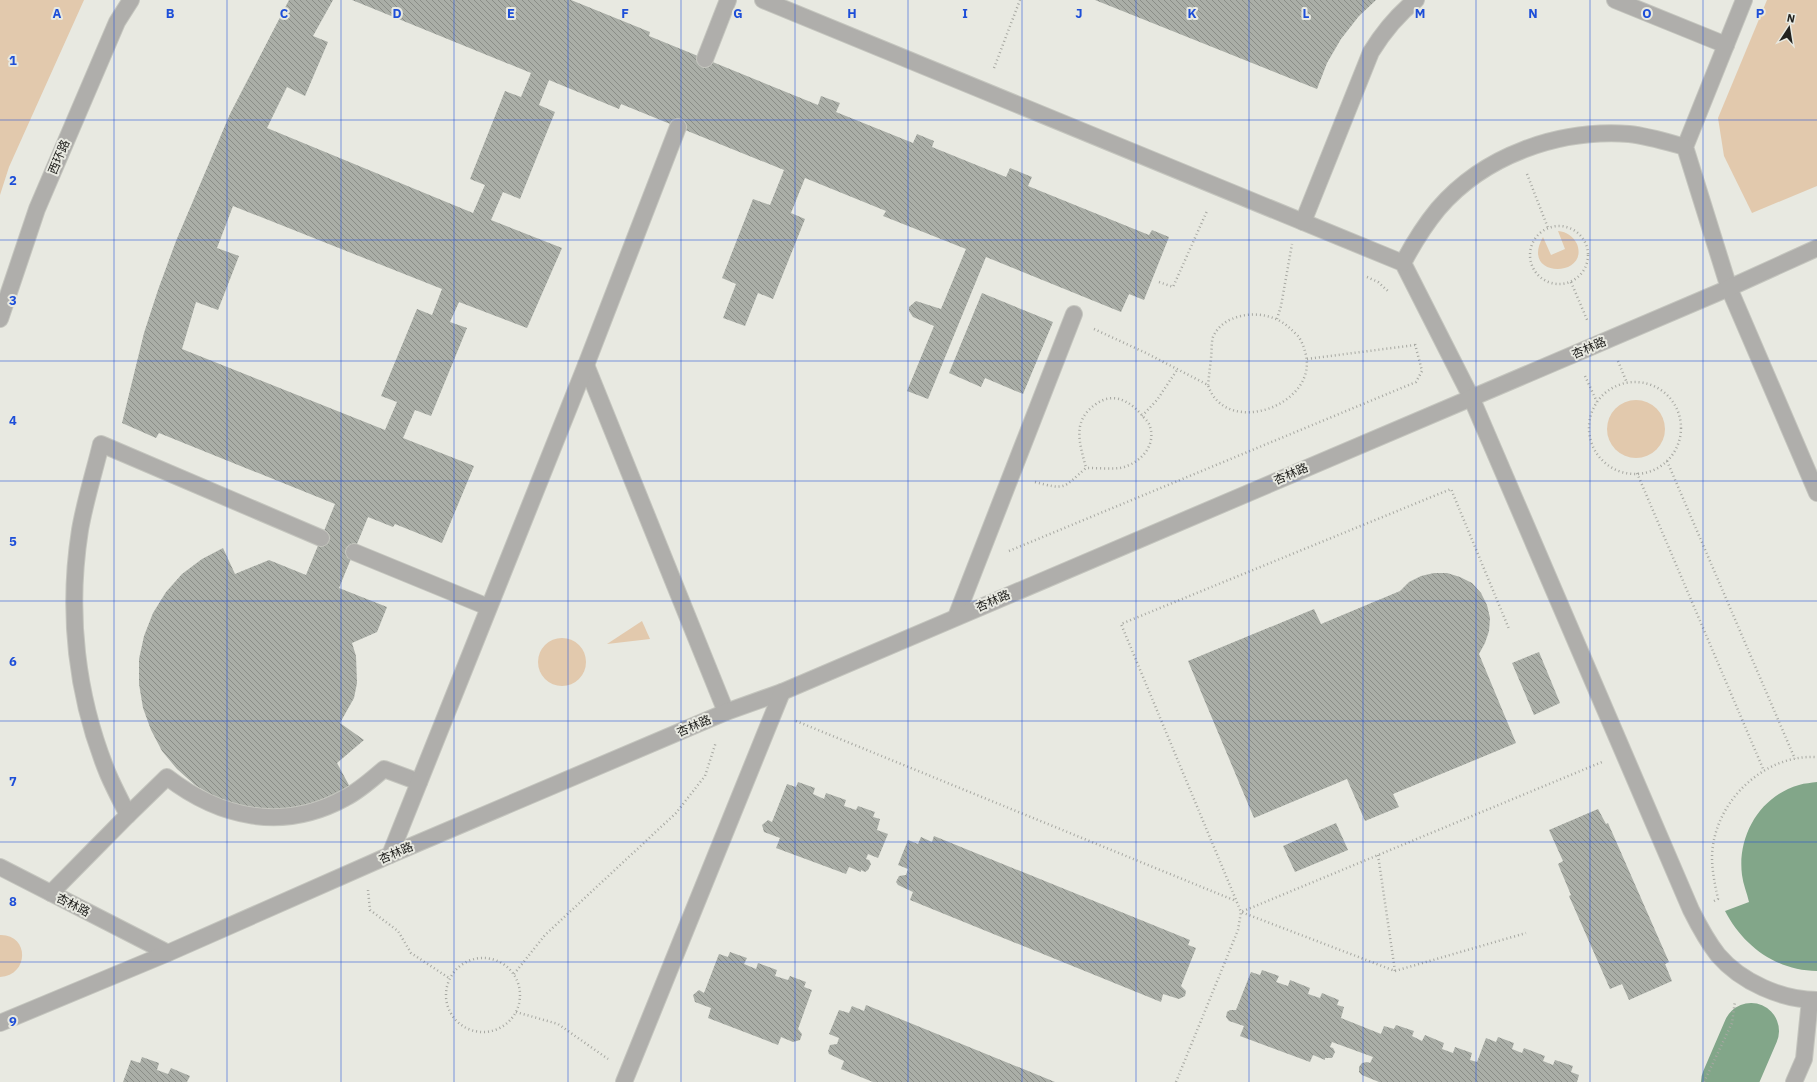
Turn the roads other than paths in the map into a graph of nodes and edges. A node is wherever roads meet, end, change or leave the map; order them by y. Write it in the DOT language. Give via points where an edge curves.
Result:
graph roads {
  1 [pos="131,0"];
  2 [pos="728,0"];
  3 [pos="763,0"];
  4 [pos="1416,0"];
  5 [pos="1615,0"];
  6 [pos="1744,0"];
  7 [pos="1726,45"];
  8 [pos="705,59"];
  9 [pos="678,127"];
  10 [pos="1685,148"];
  11 [pos="1303,222"];
  12 [pos="1817,248"];
  13 [pos="1403,263"];
  14 [pos="1729,288"];
  15 [pos="1073,316"];
  16 [pos="0,319"];
  17 [pos="586,365"];
  18 [pos="1471,398"];
  19 [pos="1817,493"];
  20 [pos="321,538"];
  21 [pos="354,552"];
  22 [pos="488,607"];
  23 [pos="956,617"];
  24 [pos="782,692"];
  25 [pos="726,712"];
  26 [pos="419,782"];
  27 [pos="128,815"];
  28 [pos="390,855"];
  29 [pos="0,867"];
  30 [pos="52,893"];
  31 [pos="168,953"];
  32 [pos="1814,1000"];
  33 [pos="0,1023"];
  34 [pos="626,1078"];
  35 [pos="1794,1082"];
  1 -- 16 [label="lane, 西环路" via="117,22 37,209"];
  2 -- 8 [label="lane"];
  3 -- 11 [label="lane"];
  4 -- 11 [label="lane" via="1384,30 1371,52"];
  5 -- 7 [label="lane"];
  6 -- 7 [label="lane"];
  7 -- 10 [label="lane"];
  9 -- 17 [label="lane"];
  10 -- 13 [label="lane" via="1658,139 1630,134 1601,133 1545,142 1518,152 1489,166 1443,204 1419,234"];
  10 -- 14 [label="lane"];
  11 -- 13 [label="lane"];
  12 -- 14 [label="lane, 杏林路"];
  13 -- 18 [label="lane"];
  14 -- 18 [label="lane, 杏林路"];
  14 -- 19 [label="lane"];
  15 -- 23 [label="lane"];
  17 -- 22 [label="lane"];
  17 -- 25 [label="lane"];
  18 -- 23 [label="lane, 杏林路"];
  18 -- 32 [label="lane" via="1704,935 1719,956 1761,987 1785,996"];
  20 -- 27 [label="lane" via="101,444 80,529 74,606 76,645 82,689 93,733 108,774"];
  21 -- 22 [label="lane"];
  22 -- 26 [label="lane"];
  23 -- 24 [label="lane, 杏林路"];
  24 -- 25 [label="lane, 杏林路"];
  24 -- 34 [label="lane"];
  25 -- 28 [label="lane, 杏林路"];
  26 -- 27 [label="lane" via="384,769 366,785 322,808 273,817 250,816 206,803 185,792 167,778"];
  26 -- 28 [label="lane"];
  27 -- 30 [label="lane"];
  28 -- 31 [label="lane, 杏林路"];
  29 -- 30 [label="lane, 杏林路"];
  30 -- 31 [label="lane, 杏林路"];
  31 -- 33 [label="lane, 杏林路"];
  32 -- 35 [label="lane" via="1804,1059"];
}
